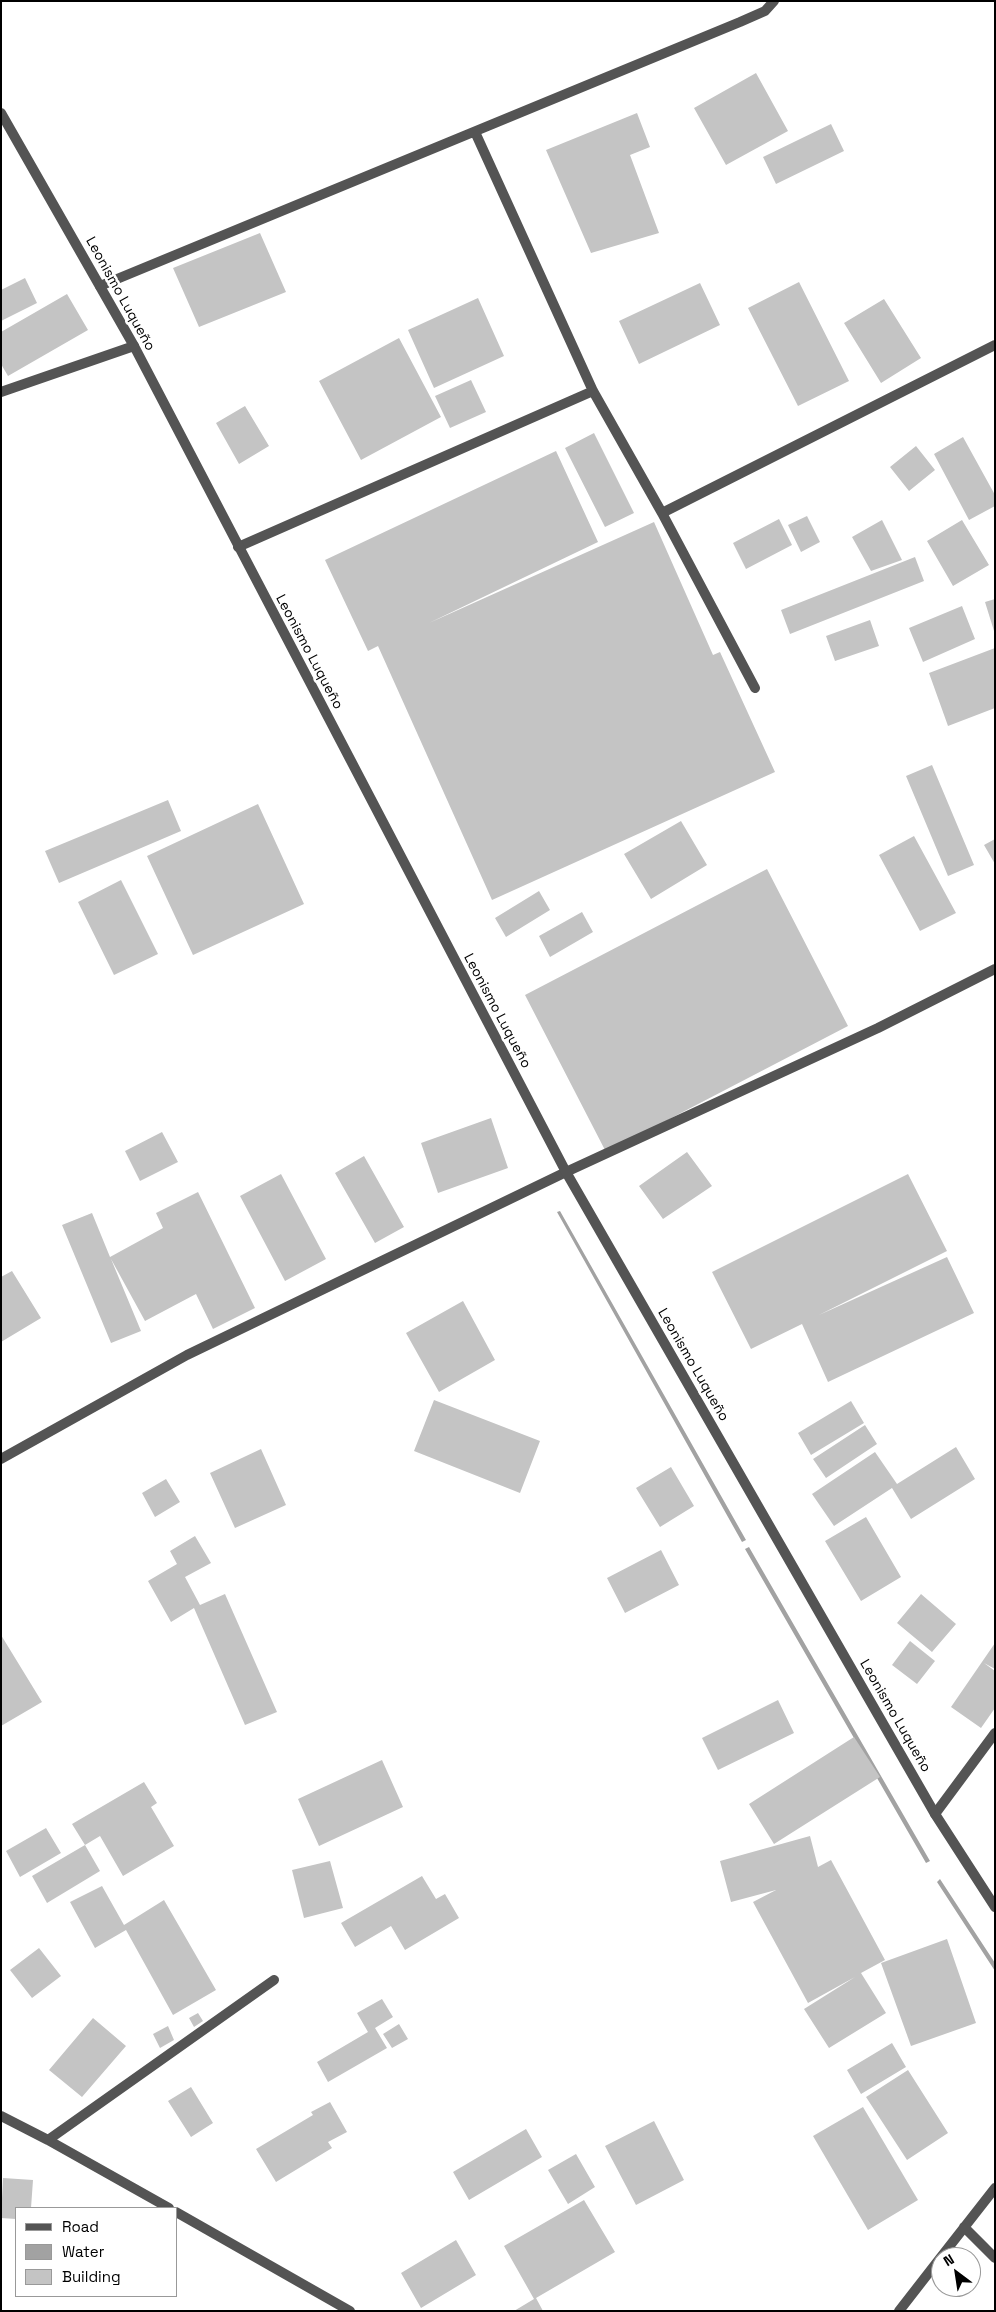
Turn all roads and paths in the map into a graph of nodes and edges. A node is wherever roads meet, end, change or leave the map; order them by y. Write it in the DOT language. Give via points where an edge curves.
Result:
graph roads {
  1 [pos="774,1"];
  2 [pos="1,113"];
  3 [pos="475,132"];
  4 [pos="100,286"];
  5 [pos="995,345"];
  6 [pos="134,346"];
  7 [pos="593,391"];
  8 [pos="1,392"];
  9 [pos="662,513"];
  10 [pos="238,547"];
  11 [pos="755,688"];
  12 [pos="995,969"];
  13 [pos="566,1172"];
  14 [pos="1,1459"];
  15 [pos="995,1733"];
  16 [pos="935,1814"];
  17 [pos="995,1907"];
  18 [pos="274,1980"];
  19 [pos="1,2116"];
  20 [pos="48,2140"];
  21 [pos="995,2188"];
  22 [pos="167,2207"];
  23 [pos="178,2213"];
  24 [pos="964,2227"];
  25 [pos="949,2247"];
  26 [pos="995,2258"];
  27 [pos="931,2270"];
  28 [pos="350,2311"];
  29 [pos="900,2311"];
  1 -- 3 [label="street" via="766,11"];
  2 -- 4 [label="street, Leonismo Luqueño"];
  3 -- 4 [label="street"];
  3 -- 7 [label="street"];
  4 -- 6 [label="street, Leonismo Luqueño"];
  5 -- 9 [label="street"];
  6 -- 8 [label="street"];
  6 -- 10 [label="street, Leonismo Luqueño"];
  7 -- 9 [label="street"];
  7 -- 10 [label="street"];
  9 -- 11 [label="street"];
  10 -- 13 [label="street, Leonismo Luqueño"];
  12 -- 13 [label="street" via="878,1028"];
  13 -- 14 [label="street" via="187,1355"];
  13 -- 16 [label="street, Leonismo Luqueño"];
  15 -- 16 [label="street"];
  16 -- 17 [label="street, Leonismo Luqueño"];
  18 -- 20 [label="street"];
  19 -- 20 [label="street"];
  20 -- 22 [label="street"];
  21 -- 24 [label="street"];
  23 -- 28 [label="street"];
  24 -- 25 [label="street"];
  24 -- 26 [label="street"];
  27 -- 29 [label="street"];
}
